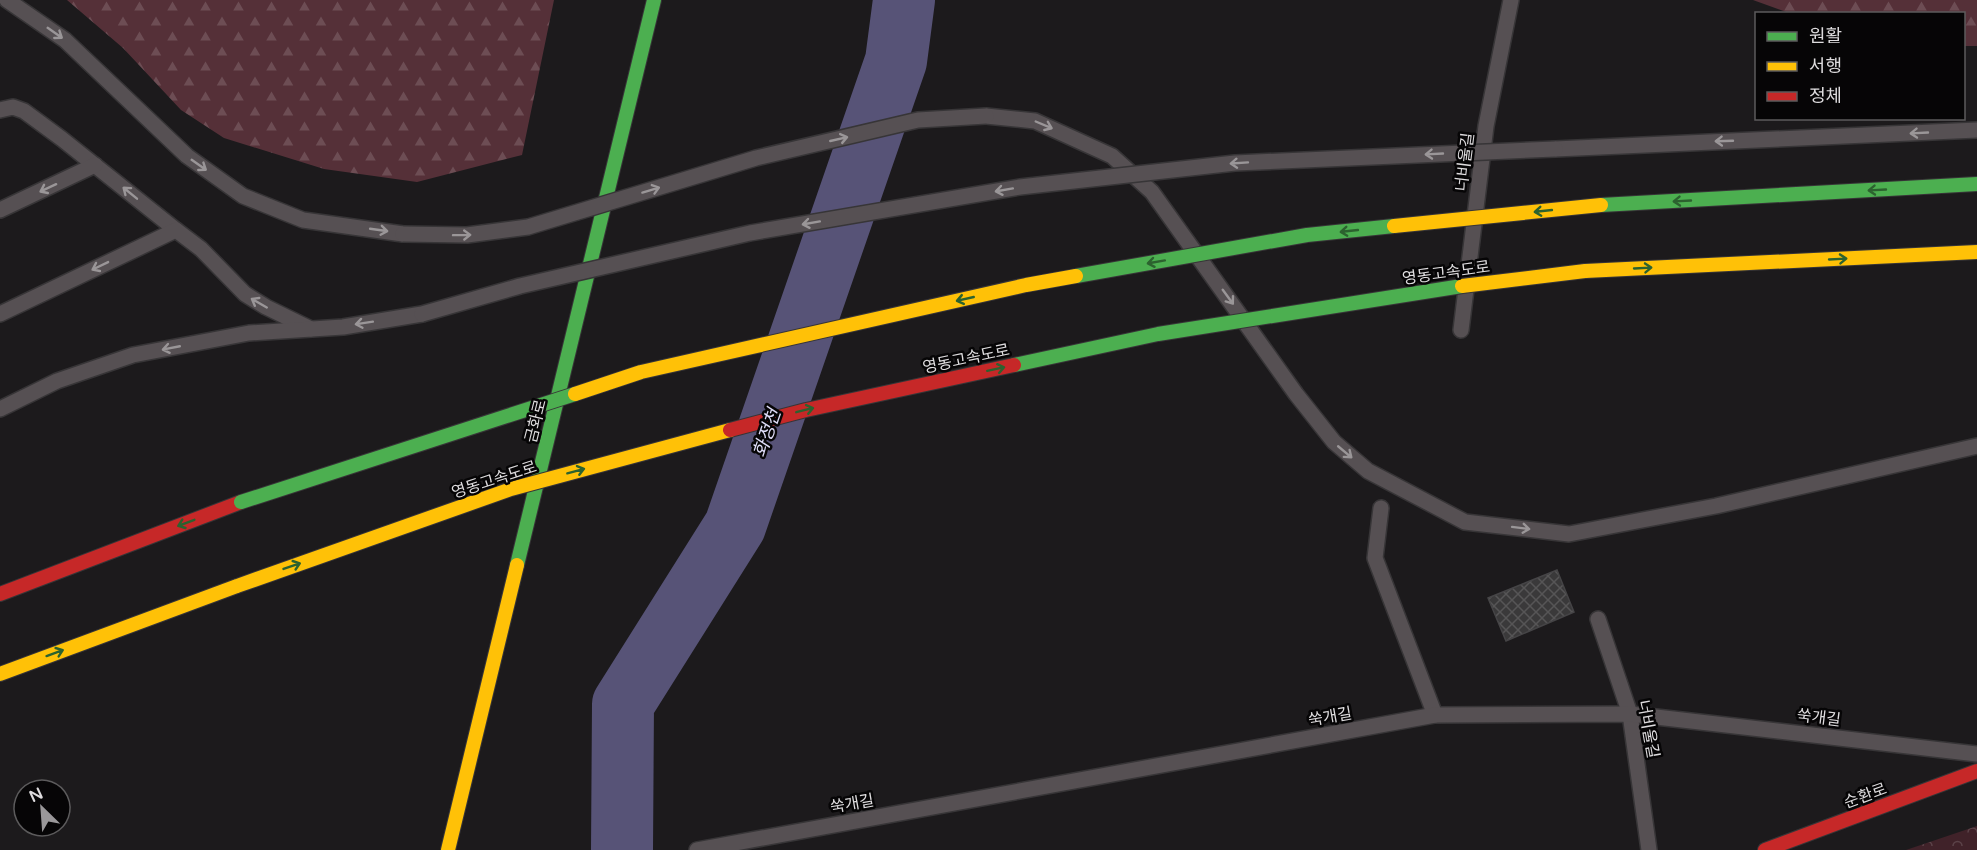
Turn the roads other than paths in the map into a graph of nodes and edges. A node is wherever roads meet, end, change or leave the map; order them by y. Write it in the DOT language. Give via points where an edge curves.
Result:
graph roads {
  1 [pos="7,0"];
  2 [pos="654,0"];
  3 [pos="1511,0"];
  4 [pos="0,110"];
  5 [pos="1977,130"];
  6 [pos="95,165"];
  7 [pos="1977,184"];
  8 [pos="0,210"];
  9 [pos="176,230"];
  10 [pos="1977,252"];
  11 [pos="0,314"];
  12 [pos="311,329"];
  13 [pos="1461,330"];
  14 [pos="0,409"];
  15 [pos="1977,446"];
  16 [pos="1381,508"];
  17 [pos="0,594"];
  18 [pos="1598,619"];
  19 [pos="0,674"];
  20 [pos="1630,714"];
  21 [pos="1435,715"];
  22 [pos="1977,754"];
  23 [pos="1977,771"];
  24 [pos="448,850"];
  25 [pos="697,850"];
  26 [pos="1649,850"];
  27 [pos="1764,850"];
  1 -- 15 [label="lane, one-way, bridge" via="65,40 187,156 243,196 303,220 403,234 467,235 528,226 767,156 918,120 986,116 1035,121 1112,156 1152,192 1334,442 1368,471 1465,522 1569,534 1727,503"];
  2 -- 24 [label="main road, 금화로"];
  3 -- 13 [label="lane, 너비울길" via="1486,126"];
  4 -- 6 [label="lane" via="13,107 24,111"];
  5 -- 12 [label="lane, one-way, bridge" via="1235,163 1020,188 750,233 520,286 422,314"];
  6 -- 8 [label="lane, one-way"];
  9 -- 6 [label="lane, one-way"];
  7 -- 17 [label="main road, one-way, bridge" via="1601,206 1306,235 1026,285 641,372 241,502"];
  9 -- 11 [label="lane, one-way"];
  12 -- 9 [label="lane, one-way" via="245,294 201,249"];
  19 -- 10 [label="main road, 영동고속도로, one-way, bridge" via="511,489 806,410 1158,334 1442,289 1585,271"];
  12 -- 14 [label="lane, one-way" via="249,333 133,355 57,381"];
  16 -- 21 [label="lane" via="1375,558"];
  18 -- 20 [label="lane, 너비울길"];
  20 -- 21 [label="lane, 쑥개길"];
  20 -- 22 [label="lane, 쑥개길"];
  20 -- 26 [label="lane, 너비울길"];
  21 -- 25 [label="lane, 쑥개길"];
  23 -- 27 [label="main road, 순환로"];
}
